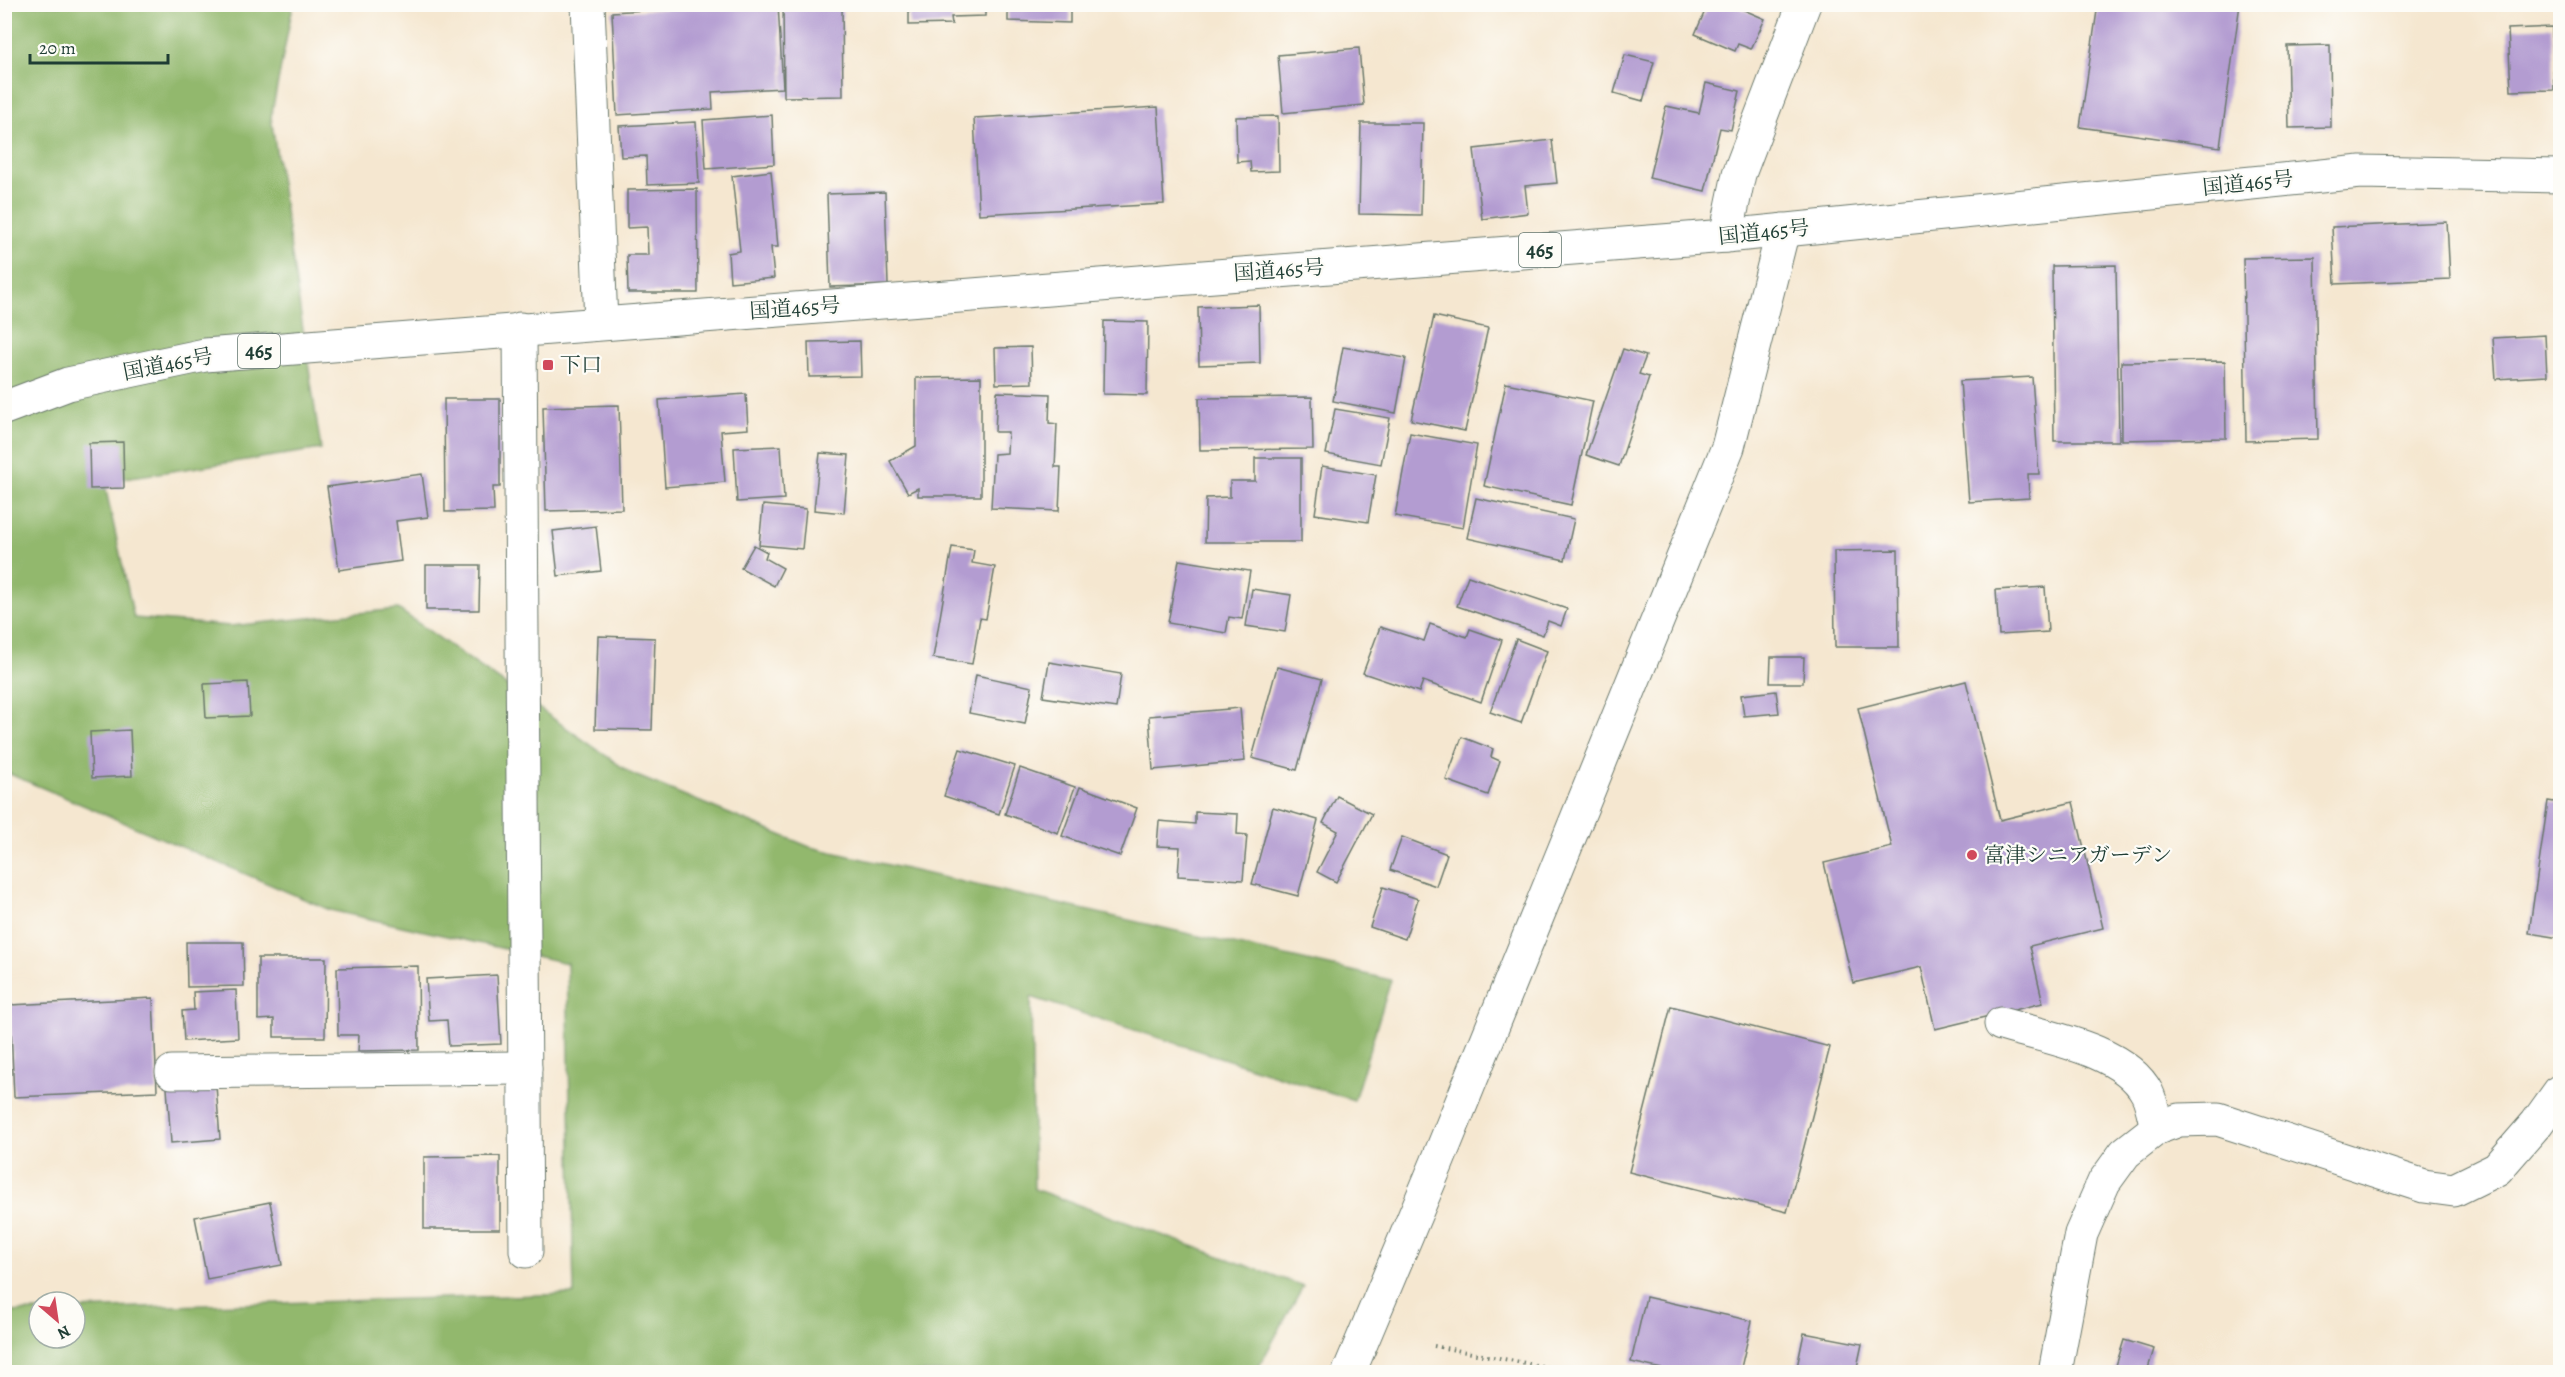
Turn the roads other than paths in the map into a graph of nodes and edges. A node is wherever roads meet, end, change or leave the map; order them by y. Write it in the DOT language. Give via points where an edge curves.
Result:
graph roads {
  1 [pos="588,4"];
  2 [pos="1804,4"];
  3 [pos="2560,176"];
  4 [pos="1783,230"];
  5 [pos="1726,236"];
  6 [pos="601,323"];
  7 [pos="520,330"];
  8 [pos="4,408"];
  9 [pos="2001,1024"];
  10 [pos="525,1068"];
  11 [pos="172,1072"];
  12 [pos="2560,1091"];
  13 [pos="2157,1128"];
  14 [pos="526,1251"];
  15 [pos="1348,1372"];
  16 [pos="2055,1372"];
  1 -- 6 [label="main road"];
  2 -- 5 [label="main road" via="1739,174"];
  3 -- 4 [label="main road, 国道465号 / 465" via="2361,172"];
  4 -- 5 [label="main road, 国道465号 / 465"];
  4 -- 15 [label="main road" via="1728,447"];
  5 -- 6 [label="main road, 国道465号 / 465"];
  6 -- 7 [label="main road, 国道465号 / 465"];
  7 -- 8 [label="main road, 国道465号 / 465" via="205,355 68,384"];
  7 -- 10 [label="main road"];
  9 -- 13 [label="main road" via="2094,1052 2128,1069 2147,1093"];
  10 -- 11 [label="main road"];
  10 -- 14 [label="main road"];
  12 -- 13 [label="main road" via="2498,1169 2454,1190 2424,1186 2218,1119 2179,1120"];
  13 -- 16 [label="main road" via="2125,1153 2104,1182 2082,1234"];
}
